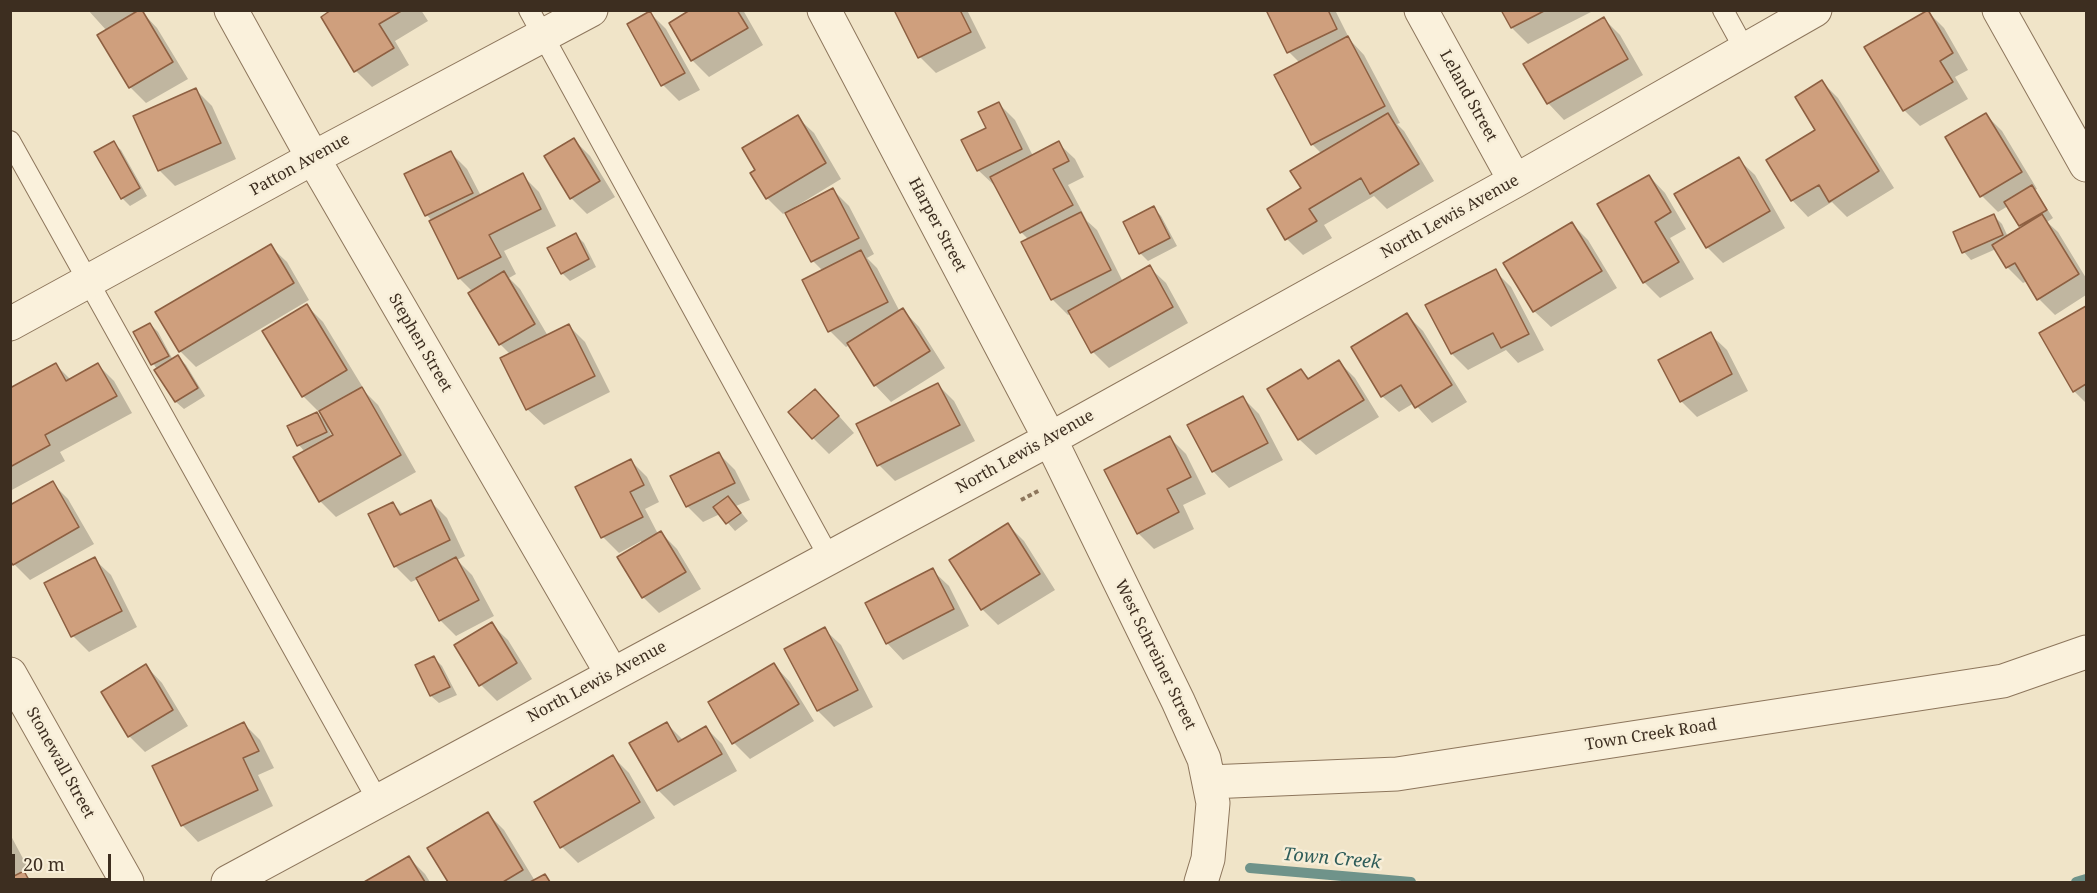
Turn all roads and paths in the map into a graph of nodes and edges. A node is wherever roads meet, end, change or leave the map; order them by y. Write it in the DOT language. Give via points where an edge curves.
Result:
graph roads {
  1 [pos="231,10"];
  2 [pos="591,10"];
  3 [pos="824,10"];
  4 [pos="1421,10"];
  5 [pos="1723,10"];
  6 [pos="1815,10"];
  7 [pos="1999,10"];
  8 [pos="536,23"];
  9 [pos="1745,50"];
  10 [pos="10,141"];
  11 [pos="313,158"];
  12 [pos="2086,165"];
  13 [pos="1515,181"];
  14 [pos="88,282"];
  15 [pos="10,324"];
  16 [pos="1050,439"];
  17 [pos="829,557"];
  18 [pos="2086,652"];
  19 [pos="10,674"];
  20 [pos="612,674"];
  21 [pos="1209,782"];
  22 [pos="378,801"];
  23 [pos="127,882"];
  24 [pos="228,882"];
  25 [pos="1201,882"];
  1 -- 11 [label="street, Stephen Street"];
  2 -- 8 [label="street, Patton Avenue"];
  3 -- 16 [label="street, Harper Street"];
  4 -- 13 [label="street, Leland Street"];
  5 -- 9 [label="lane"];
  6 -- 9 [label="street, North Lewis Avenue"];
  7 -- 12 [label="street"];
  8 -- 11 [label="street, Patton Avenue"];
  8 -- 17 [label="lane"];
  9 -- 13 [label="street, North Lewis Avenue"];
  10 -- 14 [label="lane"];
  11 -- 14 [label="street, Patton Avenue"];
  11 -- 20 [label="street, Stephen Street"];
  13 -- 16 [label="street, North Lewis Avenue"];
  14 -- 15 [label="street, Patton Avenue"];
  14 -- 22 [label="lane"];
  16 -- 17 [label="street, North Lewis Avenue"];
  16 -- 21 [label="street, West Schreiner Street" via="1178,700 1204,759"];
  17 -- 20 [label="street, North Lewis Avenue"];
  18 -- 21 [label="street, Town Creek Road" via="2003,681 1397,774"];
  19 -- 23 [label="street, Stonewall Street"];
  20 -- 22 [label="street, North Lewis Avenue"];
  21 -- 25 [label="street, West Schreiner Street" via="1213,803 1211,837"];
  22 -- 24 [label="street, North Lewis Avenue"];
}
